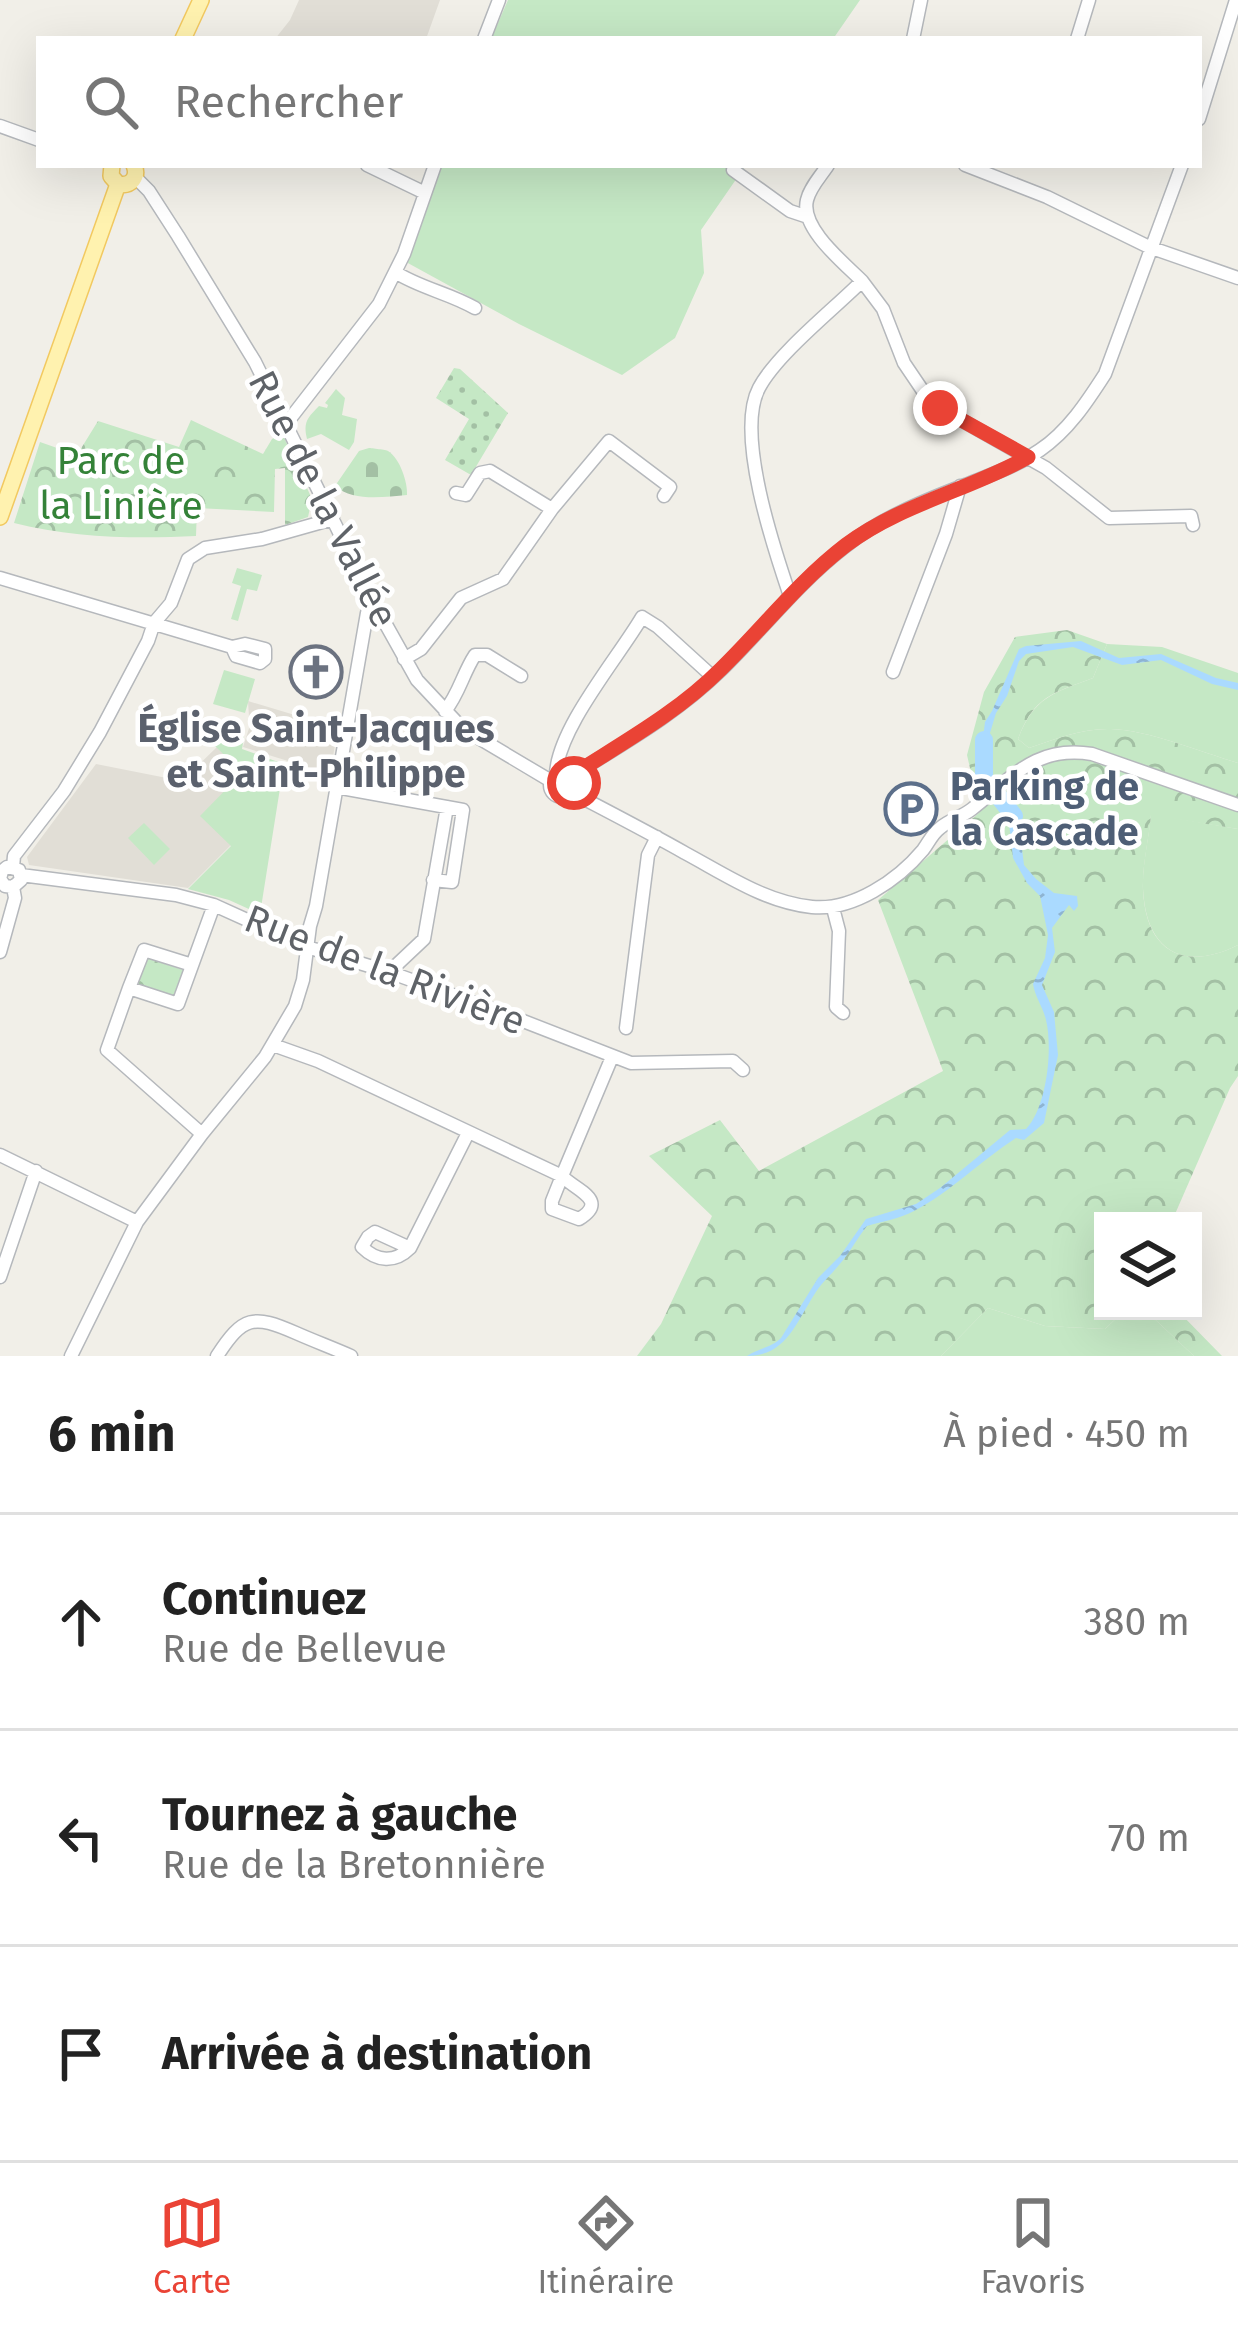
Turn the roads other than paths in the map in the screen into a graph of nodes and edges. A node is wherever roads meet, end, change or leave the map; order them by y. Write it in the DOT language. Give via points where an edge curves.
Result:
graph roads {
  1 [pos="200,0"];
  2 [pos="499,0"];
  3 [pos="921,0"];
  4 [pos="1089,0"];
  5 [pos="1236,0"];
  6 [pos="184,36"];
  7 [pos="485,36"];
  8 [pos="914,36"];
  9 [pos="1078,36"];
  10 [pos="1202,109"];
  11 [pos="0,126"];
  12 [pos="36,139"];
  13 [pos="373,168"];
  14 [pos="434,168"];
  15 [pos="826,168"];
  16 [pos="1181,168"];
  17 [pos="986,169"];
  18 [pos="733,170"];
  19 [pos="135,171"];
  20 [pos="110,172"];
  21 [pos="425,193"];
  22 [pos="808,217"];
  23 [pos="1149,247"];
  24 [pos="395,272"];
  25 [pos="1238,278"];
  26 [pos="862,281"];
  27 [pos="475,308"];
  28 [pos="286,424"];
  29 [pos="1028,457"];
  30 [pos="960,487"];
  31 [pos="456,493"];
  32 [pos="664,496"];
  33 [pos="552,509"];
  34 [pos="0,517"];
  35 [pos="333,519"];
  36 [pos="1193,525"];
  37 [pos="0,578"];
  38 [pos="790,596"];
  39 [pos="375,605"];
  40 [pos="154,623"];
  41 [pos="232,647"];
  42 [pos="404,659"];
  43 [pos="893,672"];
  44 [pos="521,676"];
  45 [pos="713,676"];
  46 [pos="445,711"];
  47 [pos="559,777"];
  48 [pos="336,787"];
  49 [pos="571,792"];
  50 [pos="1238,805"];
  51 [pos="657,837"];
  52 [pos="0,875"];
  53 [pos="16,876"];
  54 [pos="214,905"];
  55 [pos="832,908"];
  56 [pos="307,947"];
  57 [pos="0,952"];
  58 [pos="192,965"];
  59 [pos="389,972"];
  60 [pos="129,988"];
  61 [pos="843,1013"];
  62 [pos="626,1028"];
  63 [pos="273,1045"];
  64 [pos="612,1057"];
  65 [pos="743,1070"];
  66 [pos="468,1132"];
  67 [pos="202,1134"];
  68 [pos="0,1155"];
  69 [pos="36,1171"];
  70 [pos="137,1222"];
  71 [pos="410,1248"];
  72 [pos="0,1277"];
  73 [pos="71,1356"];
  74 [pos="217,1356"];
  75 [pos="351,1356"];
  1 -- 6 [label="main road"];
  2 -- 7 [label="street"];
  3 -- 8 [label="street"];
  4 -- 9 [label="street"];
  5 -- 10 [label="street"];
  11 -- 12 [label="street"];
  13 -- 21 [label="street"];
  14 -- 21 [label="street"];
  15 -- 22 [label="street" via="807,199"];
  16 -- 23 [label="street"];
  17 -- 23 [label="street"];
  18 -- 22 [label="street"];
  19 -- 20 [label="main road" via="129,184"];
  19 -- 28 [label="street, Rue de la Vallée"];
  20 -- 34 [label="main road"];
  21 -- 24 [label="street"];
  22 -- 26 [label="street"];
  23 -- 25 [label="street"];
  23 -- 29 [label="street" via="1105,374 1064,430"];
  24 -- 27 [label="street"];
  24 -- 28 [label="street"];
  26 -- 29 [label="street" via="927,398"];
  26 -- 38 [label="street" via="769,373 753,402 760,491"];
  28 -- 35 [label="street, Rue de la Vallée"];
  29 -- 30 [label="street"];
  29 -- 36 [label="street" via="1109,518 1191,516"];
  30 -- 38 [label="street" via="883,520"];
  30 -- 43 [label="street"];
  31 -- 33 [label="street" via="466,495 490,471"];
  32 -- 33 [label="street" via="670,487 610,441"];
  33 -- 42 [label="street" via="503,579 461,598"];
  35 -- 39 [label="street, Rue de la Vallée"];
  35 -- 40 [label="street" via="194,553"];
  37 -- 40 [label="street"];
  38 -- 45 [label="street"];
  39 -- 42 [label="street, Rue de la Vallée"];
  39 -- 48 [label="street" via="367,613"];
  40 -- 41 [label="street"];
  40 -- 53 [label="street" via="100,732 14,856"];
  42 -- 46 [label="street, Rue de la Vallée"];
  44 -- 46 [label="street" via="475,655"];
  45 -- 47 [label="street" via="644,731"];
  45 -- 47 [label="street" via="642,617 558,753"];
  46 -- 47 [label="street, Rue de la Vallée"];
  47 -- 49 [label="street" via="574,786"];
  47 -- 49 [label="street, Rue de la Vallée" via="551,788 556,795"];
  48 -- 56 [label="street"];
  48 -- 59 [label="street" via="463,810 452,882 433,880 424,939"];
  49 -- 51 [label="street"];
  50 -- 55 [label="street" via="1075,752 1042,757 936,831 873,891"];
  51 -- 55 [label="street" via="773,898"];
  51 -- 62 [label="street" via="648,855"];
  52 -- 53 [label="street" via="5,886"];
  53 -- 54 [label="street, Rue de la Rivière"];
  53 -- 57 [label="street"];
  54 -- 56 [label="street, Rue de la Rivière"];
  54 -- 58 [label="street"];
  55 -- 61 [label="street" via="839,931 836,1007"];
  56 -- 59 [label="street, Rue de la Rivière"];
  56 -- 63 [label="street" via="295,1006"];
  58 -- 60 [label="street" via="144,950"];
  58 -- 60 [label="street" via="178,1004"];
  59 -- 64 [label="street, Rue de la Rivière"];
  60 -- 67 [label="street" via="107,1050"];
  63 -- 66 [label="street"];
  63 -- 67 [label="street"];
  64 -- 65 [label="street, Rue de la Rivière" via="733,1061"];
  64 -- 66 [label="street" via="562,1176"];
  66 -- 71 [label="street"];
  67 -- 70 [label="street"];
  68 -- 69 [label="street"];
  69 -- 70 [label="street"];
  69 -- 72 [label="street"];
  70 -- 73 [label="street"];
  74 -- 75 [label="street" via="232,1333 268,1320"];
}
